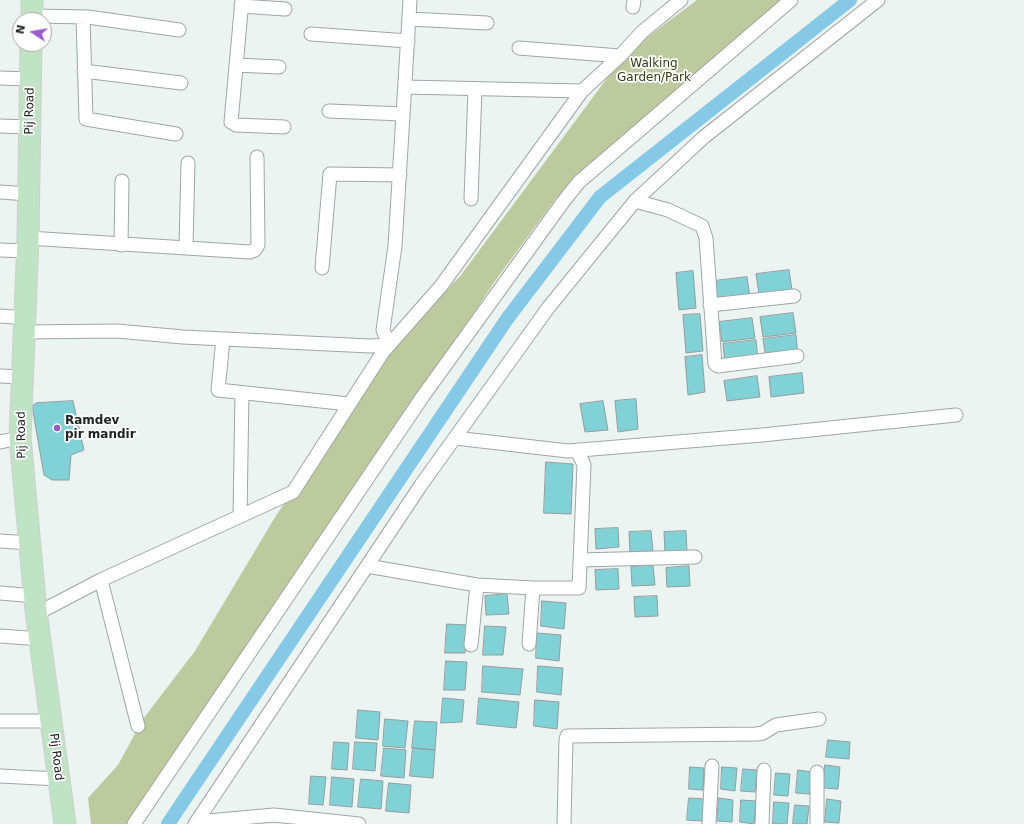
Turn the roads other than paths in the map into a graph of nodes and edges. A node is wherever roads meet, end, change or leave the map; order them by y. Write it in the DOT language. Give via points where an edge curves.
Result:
graph roads {
  1 [pos="410,0"];
  2 [pos="681,0"];
  3 [pos="791,0"];
  4 [pos="878,0"];
  5 [pos="242,3"];
  6 [pos="285,9"];
  7 [pos="52,14"];
  8 [pos="83,17"];
  9 [pos="409,19"];
  10 [pos="487,23"];
  11 [pos="180,30"];
  12 [pos="311,34"];
  13 [pos="408,42"];
  14 [pos="519,48"];
  15 [pos="31,52"];
  16 [pos="620,56"];
  17 [pos="236,65"];
  18 [pos="278,67"];
  19 [pos="84,71"];
  20 [pos="0,78"];
  21 [pos="30,79"];
  22 [pos="181,83"];
  23 [pos="405,87"];
  24 [pos="475,89"];
  25 [pos="582,91"];
  26 [pos="329,111"];
  27 [pos="403,114"];
  28 [pos="0,126"];
  29 [pos="30,127"];
  30 [pos="284,127"];
  31 [pos="176,134"];
  32 [pos="257,157"];
  33 [pos="188,163"];
  34 [pos="400,175"];
  35 [pos="122,181"];
  36 [pos="0,192"];
  37 [pos="28,194"];
  38 [pos="471,199"];
  39 [pos="635,201"];
  40 [pos="28,245"];
  41 [pos="121,245"];
  42 [pos="186,247"];
  43 [pos="0,250"];
  44 [pos="322,268"];
  45 [pos="794,296"];
  46 [pos="710,305"];
  47 [pos="0,316"];
  48 [pos="25,325"];
  49 [pos="223,339"];
  50 [pos="389,345"];
  51 [pos="797,356"];
  52 [pos="0,376"];
  53 [pos="22,377"];
  54 [pos="242,393"];
  55 [pos="349,404"];
  56 [pos="956,415"];
  57 [pos="20,438"];
  58 [pos="455,438"];
  59 [pos="0,442"];
  60 [pos="577,450"];
  61 [pos="240,516"];
  62 [pos="0,541"];
  63 [pos="30,543"];
  64 [pos="695,557"];
  65 [pos="581,560"];
  66 [pos="367,566"];
  67 [pos="101,580"];
  68 [pos="478,585"];
  69 [pos="533,588"];
  70 [pos="0,593"];
  71 [pos="35,605"];
  72 [pos="0,636"];
  73 [pos="41,639"];
  74 [pos="529,644"];
  75 [pos="471,645"];
  76 [pos="819,719"];
  77 [pos="0,721"];
  78 [pos="51,721"];
  79 [pos="138,726"];
  80 [pos="712,766"];
  81 [pos="764,770"];
  82 [pos="817,772"];
  83 [pos="0,776"];
  84 [pos="59,779"];
  85 [pos="196,823"];
  86 [pos="65,824"];
  87 [pos="134,824"];
  88 [pos="359,824"];
  89 [pos="564,824"];
  90 [pos="709,824"];
  91 [pos="762,824"];
  92 [pos="817,824"];
  1 -- 9 [label="street"];
  2 -- 16 [label="street" via="642,32"];
  3 -- 87 [label="street" via="579,182 563,202 423,396"];
  4 -- 39 [label="street" via="704,137"];
  5 -- 6 [label="street"];
  5 -- 17 [label="street"];
  7 -- 8 [label="street"];
  8 -- 11 [label="street"];
  8 -- 19 [label="street"];
  9 -- 10 [label="street"];
  9 -- 13 [label="street"];
  12 -- 13 [label="street"];
  13 -- 23 [label="street"];
  14 -- 16 [label="street"];
  15 -- 21 [label="main road, Pij Road"];
  16 -- 25 [label="street"];
  17 -- 18 [label="street"];
  17 -- 30 [label="street" via="233,124"];
  19 -- 22 [label="street"];
  19 -- 31 [label="street" via="85,116 88,121"];
  20 -- 21 [label="street"];
  21 -- 29 [label="main road, Pij Road"];
  23 -- 24 [label="street"];
  23 -- 27 [label="street"];
  24 -- 25 [label="street"];
  24 -- 38 [label="street"];
  25 -- 50 [label="street" via="441,286"];
  26 -- 27 [label="street"];
  27 -- 34 [label="street"];
  28 -- 29 [label="street"];
  29 -- 37 [label="main road, Pij Road"];
  32 -- 42 [label="street" via="258,245 255,250 250,252"];
  33 -- 42 [label="street"];
  34 -- 44 [label="street" via="330,174"];
  34 -- 50 [label="street" via="395,246 383,330"];
  35 -- 41 [label="street"];
  36 -- 37 [label="street"];
  37 -- 40 [label="main road, Pij Road"];
  39 -- 46 [label="street" via="668,210 702,226 706,238"];
  39 -- 58 [label="street" via="548,308"];
  40 -- 41 [label="street"];
  40 -- 43 [label="street"];
  40 -- 48 [label="main road, Pij Road"];
  41 -- 42 [label="street"];
  45 -- 46 [label="street"];
  46 -- 51 [label="street" via="715,364 718,366"];
  47 -- 48 [label="street"];
  48 -- 49 [label="street"];
  48 -- 53 [label="main road, Pij Road"];
  49 -- 50 [label="street"];
  49 -- 54 [label="street" via="218,390"];
  50 -- 55 [label="street"];
  52 -- 53 [label="street"];
  53 -- 57 [label="main road, Pij Road"];
  54 -- 55 [label="street"];
  54 -- 61 [label="street"];
  55 -- 61 [label="street" via="293,492"];
  56 -- 60 [label="street" via="762,435"];
  57 -- 59 [label="street"];
  57 -- 63 [label="main road, Pij Road"];
  58 -- 60 [label="street" via="556,451"];
  58 -- 66 [label="street"];
  60 -- 65 [label="street" via="584,465"];
  61 -- 67 [label="street"];
  62 -- 63 [label="street"];
  63 -- 71 [label="main road, Pij Road"];
  64 -- 65 [label="street"];
  65 -- 69 [label="street" via="579,588"];
  66 -- 68 [label="street"];
  66 -- 85 [label="street"];
  67 -- 71 [label="street"];
  67 -- 79 [label="street"];
  68 -- 69 [label="street"];
  68 -- 75 [label="street"];
  69 -- 74 [label="street"];
  70 -- 71 [label="street"];
  71 -- 73 [label="main road, Pij Road"];
  72 -- 73 [label="street"];
  73 -- 78 [label="main road, Pij Road"];
  76 -- 89 [label="street" via="776,725 757,734 567,736"];
  77 -- 78 [label="street"];
  78 -- 84 [label="main road, Pij Road"];
  80 -- 90 [label="street"];
  81 -- 91 [label="street"];
  82 -- 92 [label="street"];
  83 -- 84 [label="street"];
  84 -- 86 [label="main road, Pij Road"];
  85 -- 88 [label="street" via="274,815"];
}
